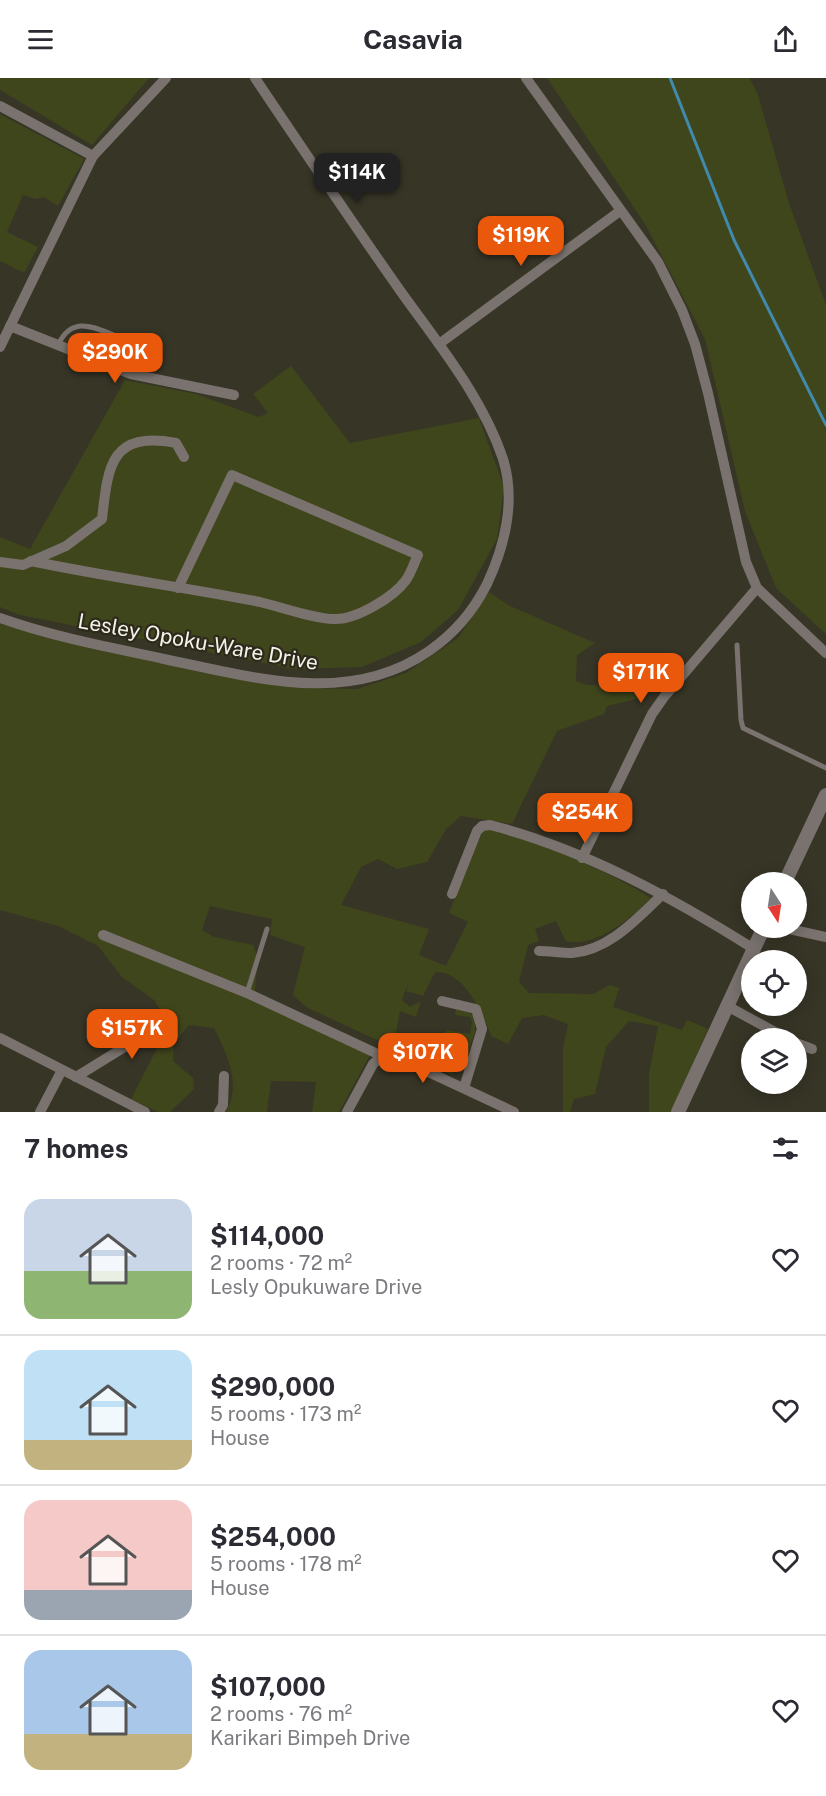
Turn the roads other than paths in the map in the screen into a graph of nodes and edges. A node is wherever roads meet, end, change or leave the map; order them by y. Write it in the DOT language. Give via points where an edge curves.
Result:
graph roads {
  1 [pos="166,78"];
  2 [pos="255,78"];
  3 [pos="526,78"];
  4 [pos="0,106"];
  5 [pos="93,156"];
  6 [pos="620,211"];
  7 [pos="10,326"];
  8 [pos="122,338"];
  9 [pos="439,344"];
  10 [pos="58,345"];
  11 [pos="0,347"];
  12 [pos="234,395"];
  13 [pos="184,457"];
  14 [pos="31,561"];
  15 [pos="0,562"];
  16 [pos="178,588"];
  17 [pos="757,588"];
  18 [pos="0,618"];
  19 [pos="737,645"];
  20 [pos="826,653"];
  21 [pos="826,768"];
  22 [pos="826,795"];
  23 [pos="582,858"];
  24 [pos="790,872"];
  25 [pos="452,894"];
  26 [pos="663,894"];
  27 [pos="267,929"];
  28 [pos="807,933"];
  29 [pos="104,935"];
  30 [pos="759,938"];
  31 [pos="826,938"];
  32 [pos="754,949"];
  33 [pos="539,951"];
  34 [pos="247,993"];
  35 [pos="442,1001"];
  36 [pos="729,1007"];
  37 [pos="132,1018"];
  38 [pos="768,1028"];
  39 [pos="0,1038"];
  40 [pos="807,1047"];
  41 [pos="812,1049"];
  42 [pos="382,1056"];
  43 [pos="62,1070"];
  44 [pos="225,1076"];
  45 [pos="76,1077"];
  46 [pos="464,1088"];
  47 [pos="40,1112"];
  48 [pos="145,1112"];
  49 [pos="219,1112"];
  50 [pos="347,1112"];
  51 [pos="514,1112"];
  52 [pos="678,1112"];
  1 -- 5 [label="street"];
  2 -- 9 [label="street, Lesley Opoku-Ware Drive"];
  3 -- 6 [label="street"];
  4 -- 5 [label="street"];
  5 -- 7 [label="street"];
  6 -- 9 [label="street"];
  6 -- 17 [label="street" via="658,262 695,344 746,562"];
  7 -- 10 [label="street"];
  7 -- 11 [label="street"];
  8 -- 10 [label="lane" via="91,327 75,327 64,332"];
  9 -- 18 [label="street, Lesley Opoku-Ware Drive" via="495,437 508,481 509,505 501,547 479,599 450,636 408,665 368,680 324,685 168,660 30,629"];
  10 -- 12 [label="street" via="131,375"];
  13 -- 14 [label="street" via="176,443 150,438 130,444 110,466 102,519 66,546"];
  14 -- 15 [label="street" via="23,565"];
  14 -- 16 [label="street"];
  16 -- 16 [label="street" via="232,475 418,555 405,581 375,605 356,615 335,619"];
  17 -- 20 [label="street"];
  17 -- 23 [label="street" via="652,714"];
  19 -- 21 [label="lane" via="744,728"];
  22 -- 24 [label="street"];
  23 -- 25 [label="street" via="509,830 482,826"];
  23 -- 26 [label="street"];
  26 -- 32 [label="street"];
  26 -- 33 [label="street" via="622,933 601,945 572,953"];
  27 -- 34 [label="lane"];
  28 -- 31 [label="street"];
  29 -- 34 [label="street"];
  30 -- 32 [label="street"];
  32 -- 36 [label="street"];
  34 -- 42 [label="street"];
  35 -- 46 [label="street" via="476,1009 482,1021"];
  36 -- 38 [label="street"];
  36 -- 52 [label="street"];
  37 -- 45 [label="street" via="137,1029 131,1043"];
  39 -- 43 [label="street"];
  40 -- 41 [label="street"];
  42 -- 46 [label="street" via="402,1058"];
  42 -- 50 [label="street" via="373,1064"];
  43 -- 45 [label="street"];
  43 -- 47 [label="street"];
  44 -- 49 [label="street"];
  45 -- 48 [label="street"];
  46 -- 51 [label="street"];
}
